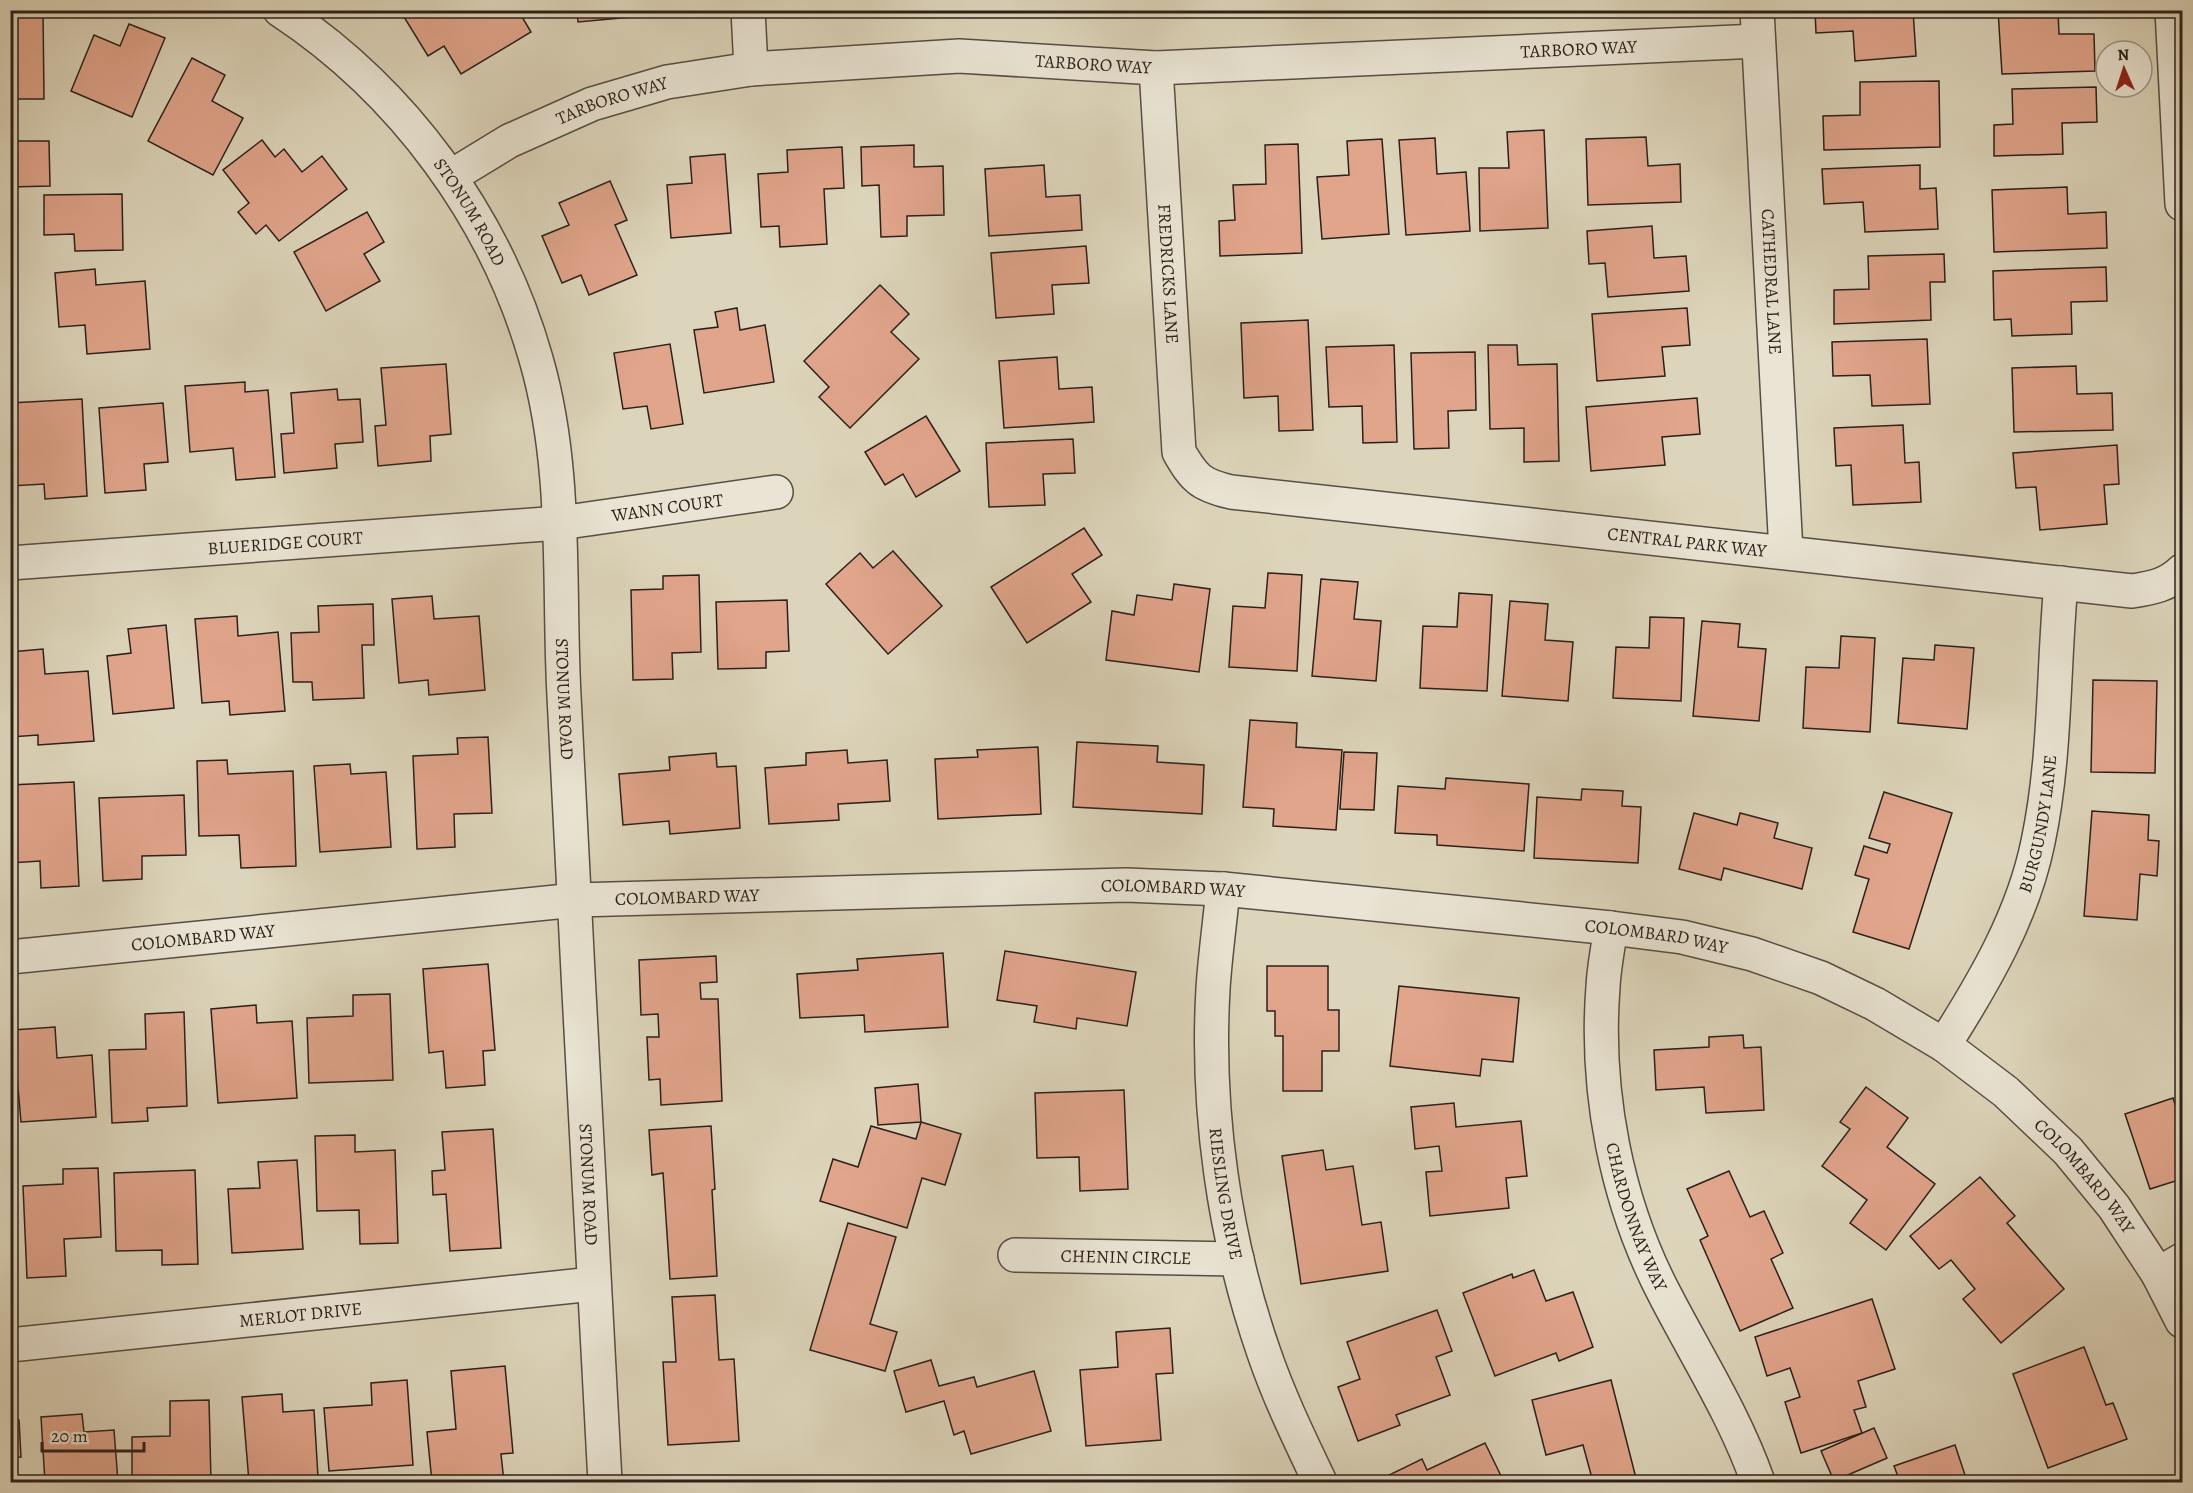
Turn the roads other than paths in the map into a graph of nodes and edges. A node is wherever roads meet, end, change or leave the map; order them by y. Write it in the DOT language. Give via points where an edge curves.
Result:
graph roads {
  1 [pos="280,10"];
  2 [pos="748,10"];
  3 [pos="2172,10"];
  4 [pos="1758,26"];
  5 [pos="1156,68"];
  6 [pos="751,69"];
  7 [pos="450,177"];
  8 [pos="2182,204"];
  9 [pos="1192,474"];
  10 [pos="776,492"];
  11 [pos="560,523"];
  12 [pos="1786,552"];
  13 [pos="10,563"];
  14 [pos="2182,572"];
  15 [pos="2061,583"];
  16 [pos="1223,889"];
  17 [pos="576,900"];
  18 [pos="1611,928"];
  19 [pos="10,957"];
  20 [pos="1944,1045"];
  21 [pos="1016,1255"];
  22 [pos="1237,1259"];
  23 [pos="2170,1267"];
  24 [pos="593,1284"];
  25 [pos="2182,1321"];
  26 [pos="10,1345"];
  27 [pos="605,1482"];
  28 [pos="1320,1482"];
  29 [pos="1758,1482"];
  1 -- 7 [label="street, STONUM ROAD" via="360,72 406,119"];
  2 -- 6 [label="street"];
  3 -- 8 [label="street"];
  4 -- 5 [label="street, TARBORO WAY"];
  4 -- 12 [label="street, CATHEDRAL LANE"];
  5 -- 6 [label="street, TARBORO WAY" via="959,56"];
  5 -- 9 [label="street, FREDRICKS LANE" via="1179,452"];
  6 -- 7 [label="street, TARBORO WAY" via="667,82 592,104 509,141"];
  7 -- 11 [label="street, STONUM ROAD" via="481,227 510,286 536,358 550,422"];
  9 -- 12 [label="street, CENTRAL PARK WAY" via="1211,488 1231,492"];
  10 -- 11 [label="street, WANN COURT"];
  11 -- 13 [label="street, BLUERIDGE COURT"];
  11 -- 17 [label="street, STONUM ROAD" via="563,689"];
  12 -- 15 [label="street, CENTRAL PARK WAY"];
  14 -- 15 [label="street, CENTRAL PARK WAY" via="2155,588 2132,591"];
  15 -- 20 [label="street, BURGUNDY LANE" via="2050,773 2038,844 2005,939"];
  16 -- 17 [label="street, COLOMBARD WAY" via="1126,885"];
  16 -- 18 [label="street, COLOMBARD WAY"];
  16 -- 22 [label="street, RIESLING DRIVE" via="1213,989 1212,1073 1219,1157"];
  17 -- 19 [label="street, COLOMBARD WAY"];
  17 -- 24 [label="street, STONUM ROAD"];
  18 -- 20 [label="street, COLOMBARD WAY" via="1682,937 1752,954 1821,978"];
  18 -- 29 [label="street, CHARDONNAY WAY" via="1603,987 1602,1056 1608,1125 1624,1193 1664,1294 1716,1388"];
  20 -- 23 [label="street, COLOMBARD WAY" via="2007,1092 2068,1151"];
  21 -- 22 [label="street, CHENIN CIRCLE"];
  22 -- 28 [label="street, RIESLING DRIVE" via="1264,1353"];
  23 -- 25 [label="street, COLOMBARD WAY"];
  24 -- 26 [label="street, MERLOT DRIVE"];
  24 -- 27 [label="street, STONUM ROAD"];
}
